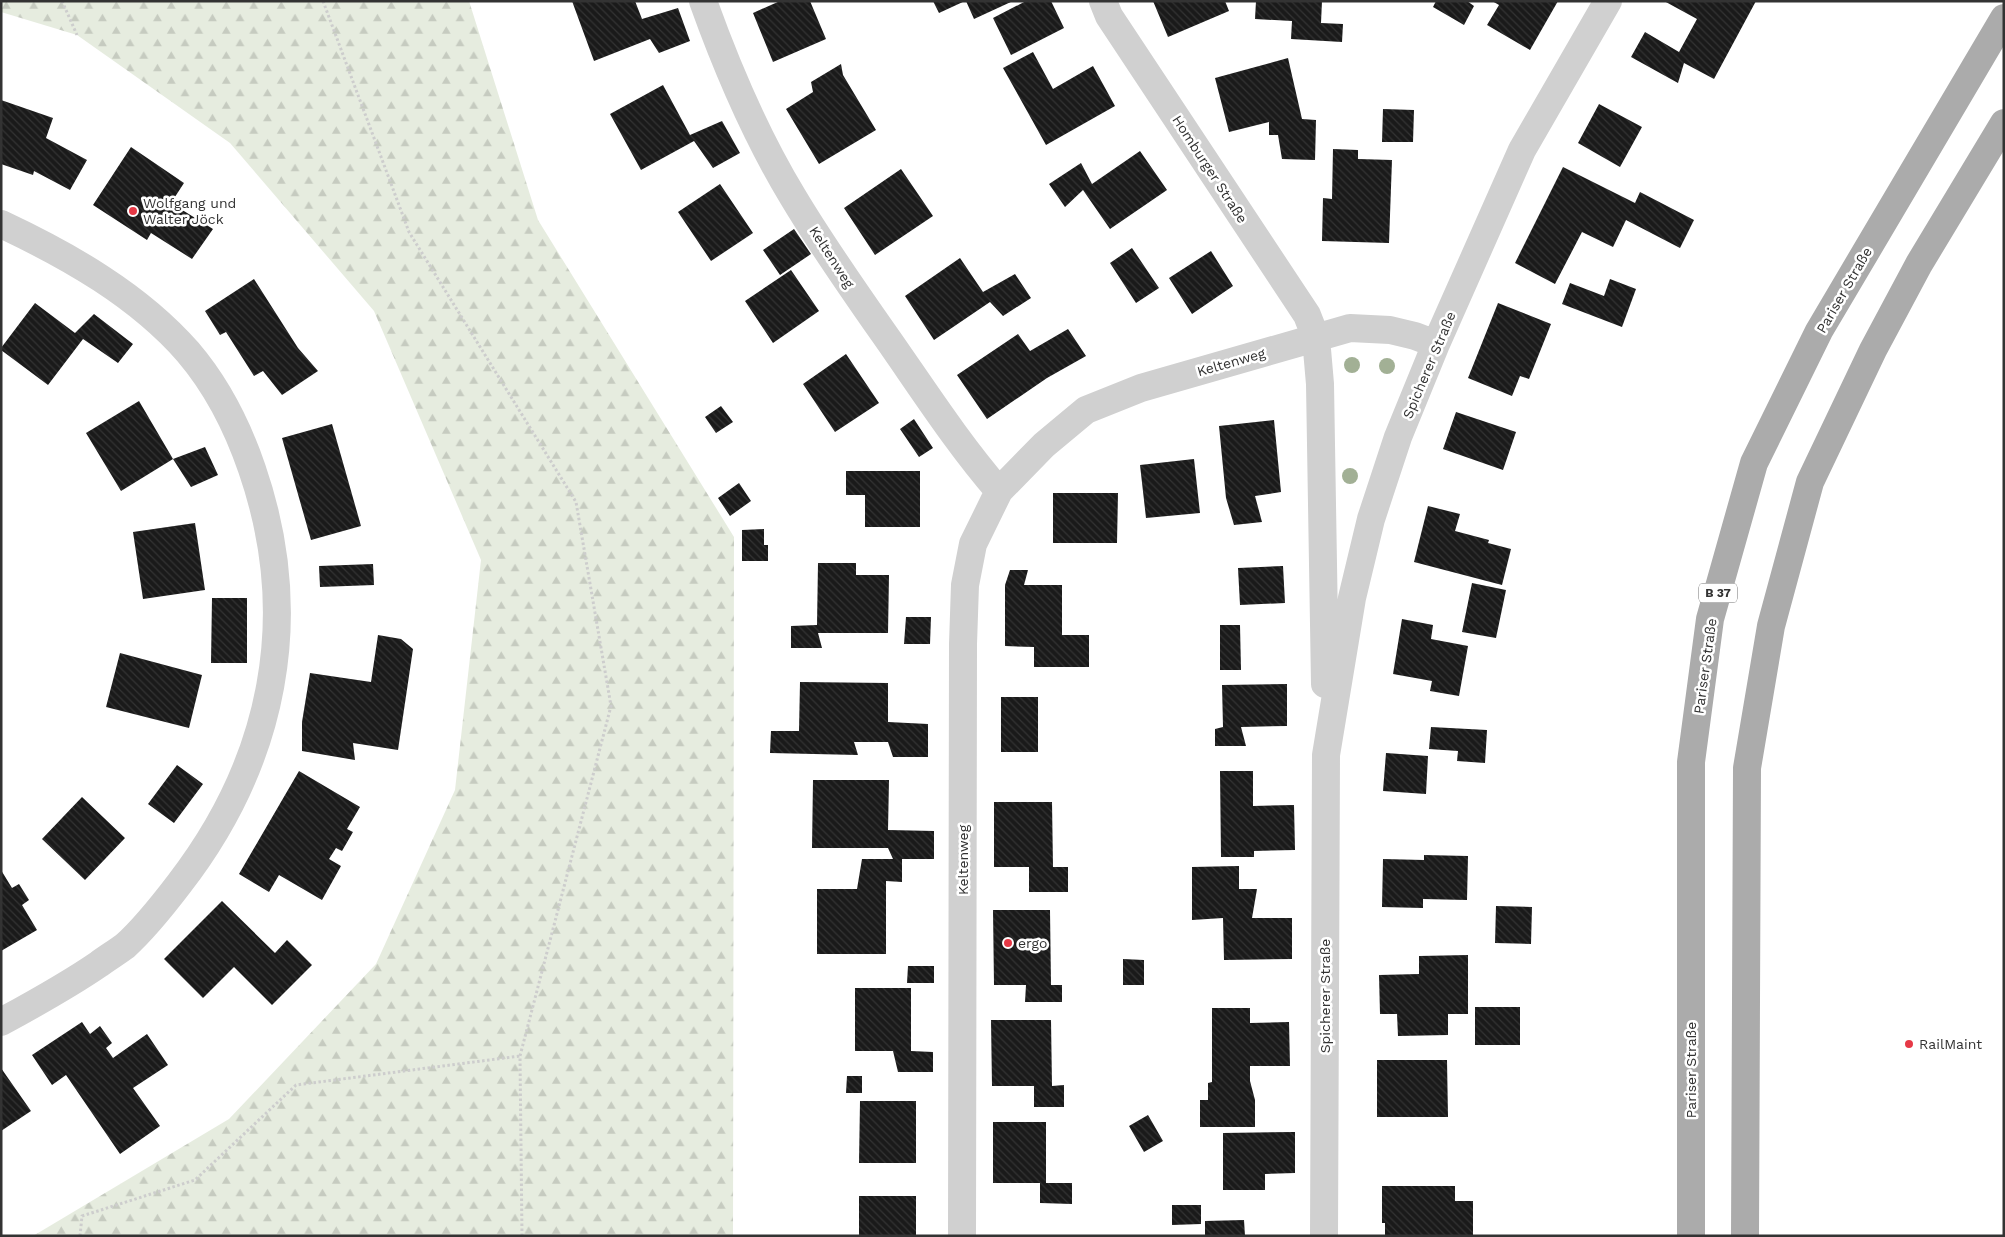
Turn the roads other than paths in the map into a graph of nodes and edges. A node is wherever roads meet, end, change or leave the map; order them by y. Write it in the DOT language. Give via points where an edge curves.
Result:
graph roads {
  1 [pos="703,1"];
  2 [pos="1103,1"];
  3 [pos="1608,1"];
  4 [pos="2004,18"];
  5 [pos="2004,123"];
  6 [pos="1,224"];
  7 [pos="1316,338"];
  8 [pos="1436,344"];
  9 [pos="999,491"];
  10 [pos="1326,755"];
  11 [pos="1,1022"];
  12 [pos="962,1236"];
  13 [pos="1324,1236"];
  14 [pos="1691,1236"];
  15 [pos="1745,1236"];
  1 -- 9 [label="street, Keltenweg" via="718,45 792,196 965,451"];
  2 -- 7 [label="street, Homburger Straße" via="1109,16 1307,315"];
  3 -- 8 [label="street, Spicherer Straße" via="1522,150"];
  4 -- 14 [label="main road, Pariser Straße / B 37" via="1819,331 1754,463 1710,619 1692,762"];
  5 -- 15 [label="main road" via="1919,264 1873,350 1810,482 1771,626 1746,768"];
  6 -- 11 [label="street" via="73,260 152,316 188,353 219,396 242,441 262,499 275,562 278,622 269,695 255,748 232,802 199,858 164,904 125,946 61,990"];
  7 -- 8 [label="street, Keltenweg" via="1358,328 1390,330"];
  7 -- 9 [label="street, Keltenweg" via="1141,388 1086,410 1044,445"];
  7 -- 10 [label="street, Spicherer Straße" via="1320,384"];
  8 -- 10 [label="street, Spicherer Straße" via="1398,437 1371,519 1352,598"];
  9 -- 12 [label="street, Keltenweg" via="973,544 965,585"];
  10 -- 13 [label="street, Spicherer Straße"];
}
